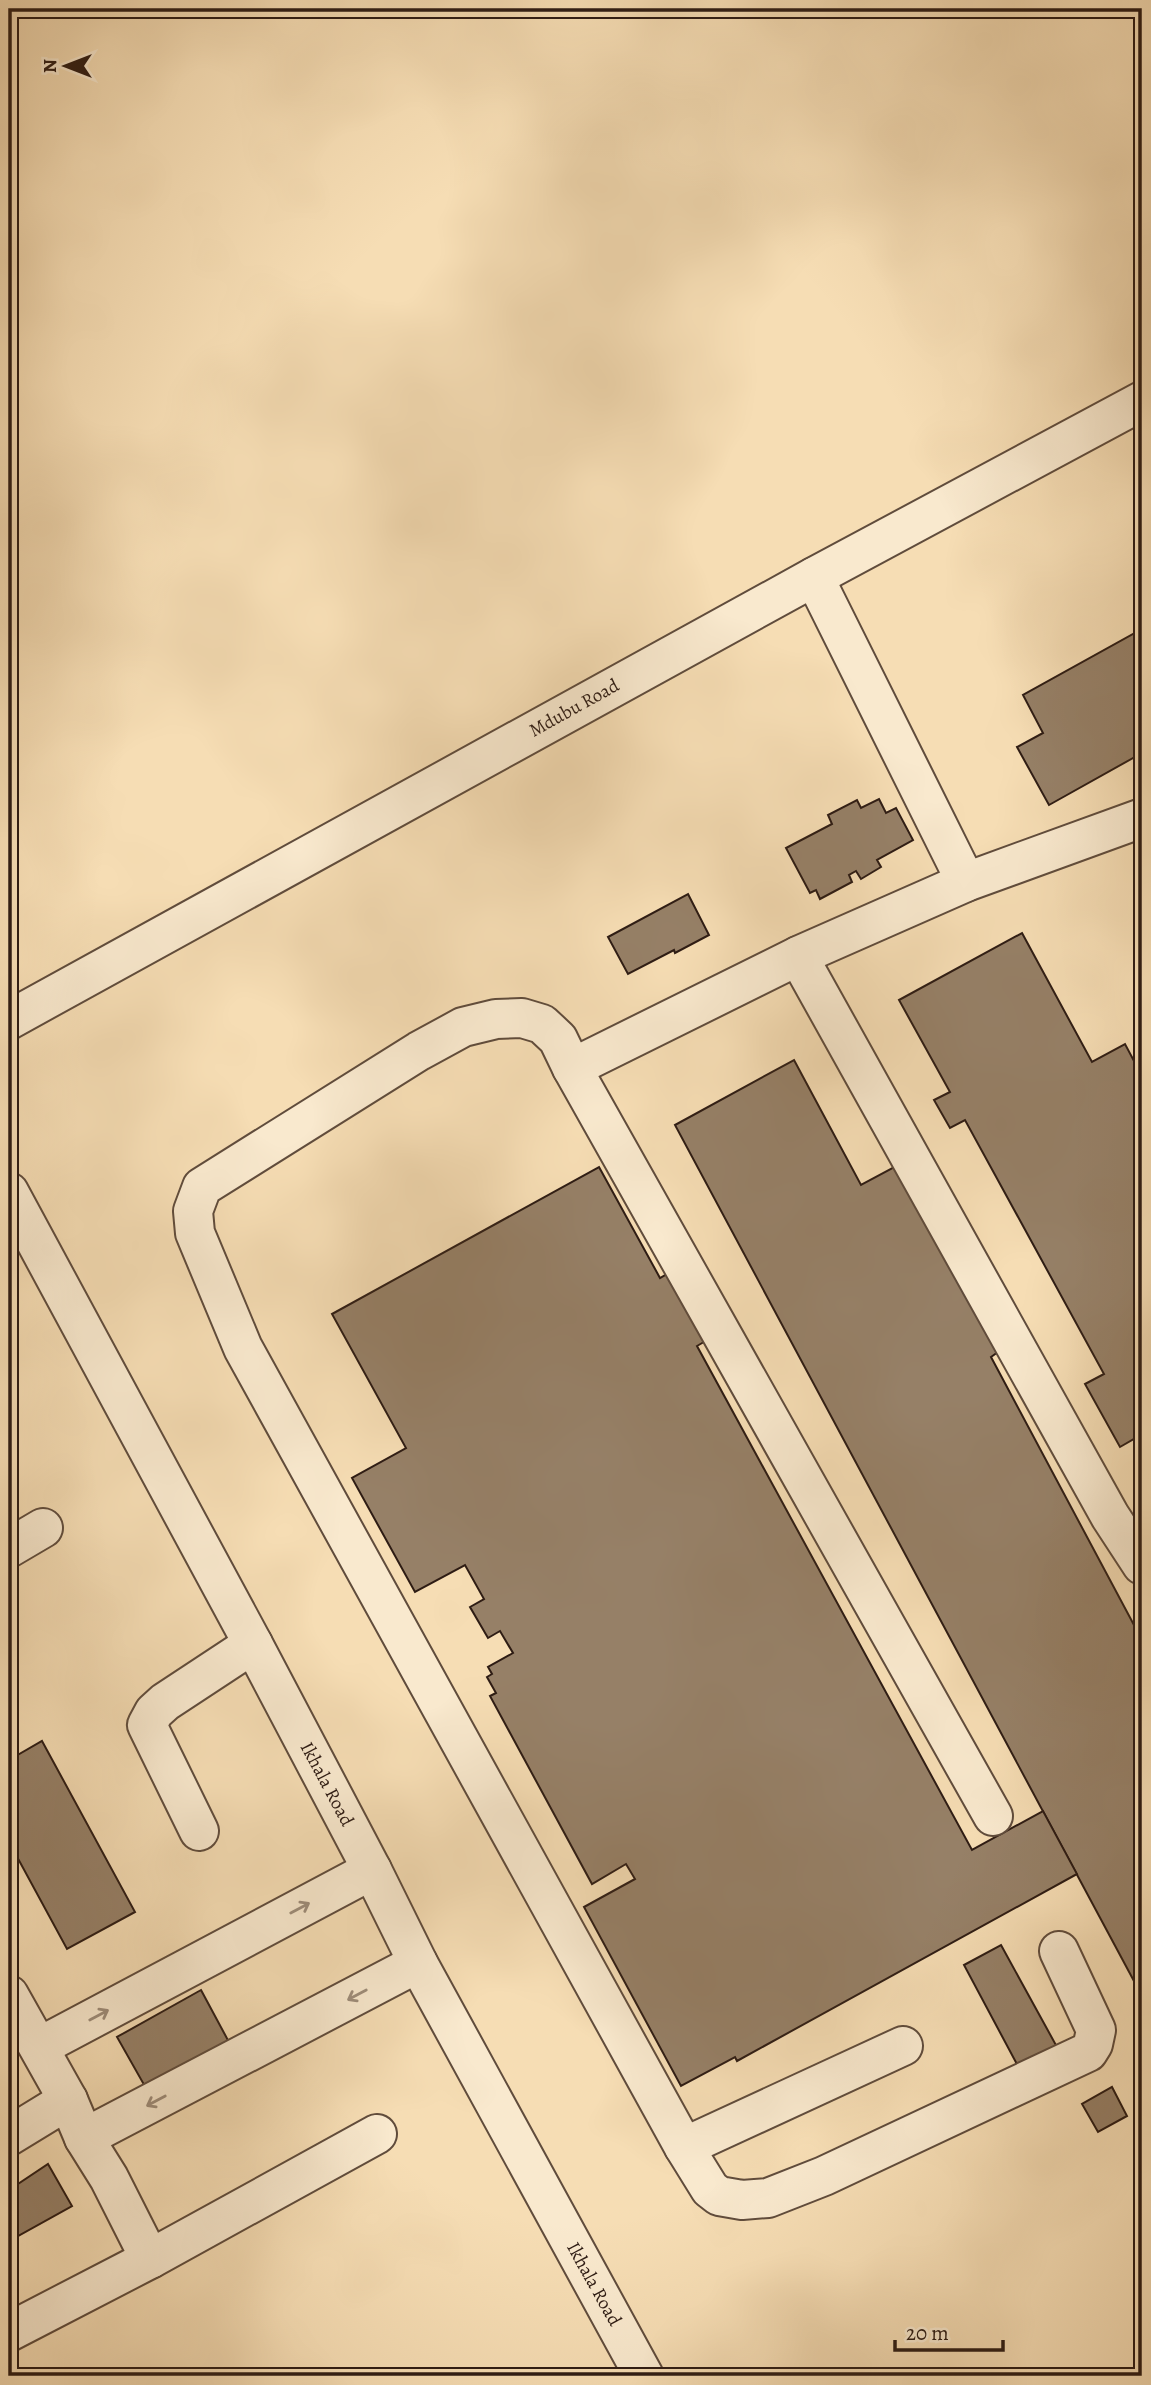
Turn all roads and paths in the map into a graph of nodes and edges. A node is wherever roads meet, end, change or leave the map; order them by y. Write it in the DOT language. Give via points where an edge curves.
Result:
graph roads {
  1 [pos="1142,401"];
  2 [pos="814,577"];
  3 [pos="1142,818"];
  4 [pos="966,882"];
  5 [pos="798,956"];
  6 [pos="9,1020"];
  7 [pos="572,1068"];
  8 [pos="9,1192"];
  9 [pos="43,1528"];
  10 [pos="9,1548"];
  11 [pos="1142,1565"];
  12 [pos="253,1644"];
  13 [pos="993,1816"];
  14 [pos="199,1830"];
  15 [pos="372,1870"];
  16 [pos="1059,1951"];
  17 [pos="418,1963"];
  18 [pos="9,1996"];
  19 [pos="903,2046"];
  20 [pos="39,2047"];
  21 [pos="68,2100"];
  22 [pos="377,2134"];
  23 [pos="9,2136"];
  24 [pos="84,2138"];
  25 [pos="684,2147"];
  26 [pos="150,2259"];
  27 [pos="9,2332"];
  28 [pos="644,2376"];
  1 -- 2 [label="lane, Mdubu Road"];
  2 -- 4 [label="lane"];
  2 -- 6 [label="lane, Mdubu Road"];
  3 -- 4 [label="lane"];
  4 -- 5 [label="lane"];
  5 -- 7 [label="lane"];
  5 -- 11 [label="lane"];
  7 -- 13 [label="lane"];
  7 -- 25 [label="lane" via="558,1039 542,1024 522,1018 463,1027 202,1188 193,1211 195,1233 243,1348"];
  8 -- 12 [label="lane, Ikhala Road"];
  9 -- 10 [label="lane"];
  12 -- 14 [label="lane" via="165,1702 147,1725"];
  12 -- 15 [label="lane, Ikhala Road"];
  15 -- 17 [label="lane, Ikhala Road"];
  20 -- 15 [label="lane, one-way"];
  16 -- 25 [label="lane" via="1096,2030 1088,2052 768,2198 719,2196"];
  17 -- 24 [label="lane, one-way"];
  17 -- 28 [label="lane, Ikhala Road"];
  18 -- 20 [label="lane"];
  19 -- 25 [label="lane"];
  20 -- 21 [label="lane"];
  21 -- 23 [label="lane"];
  21 -- 24 [label="lane"];
  22 -- 26 [label="lane"];
  24 -- 26 [label="lane" via="110,2178"];
  26 -- 27 [label="lane"];
}
